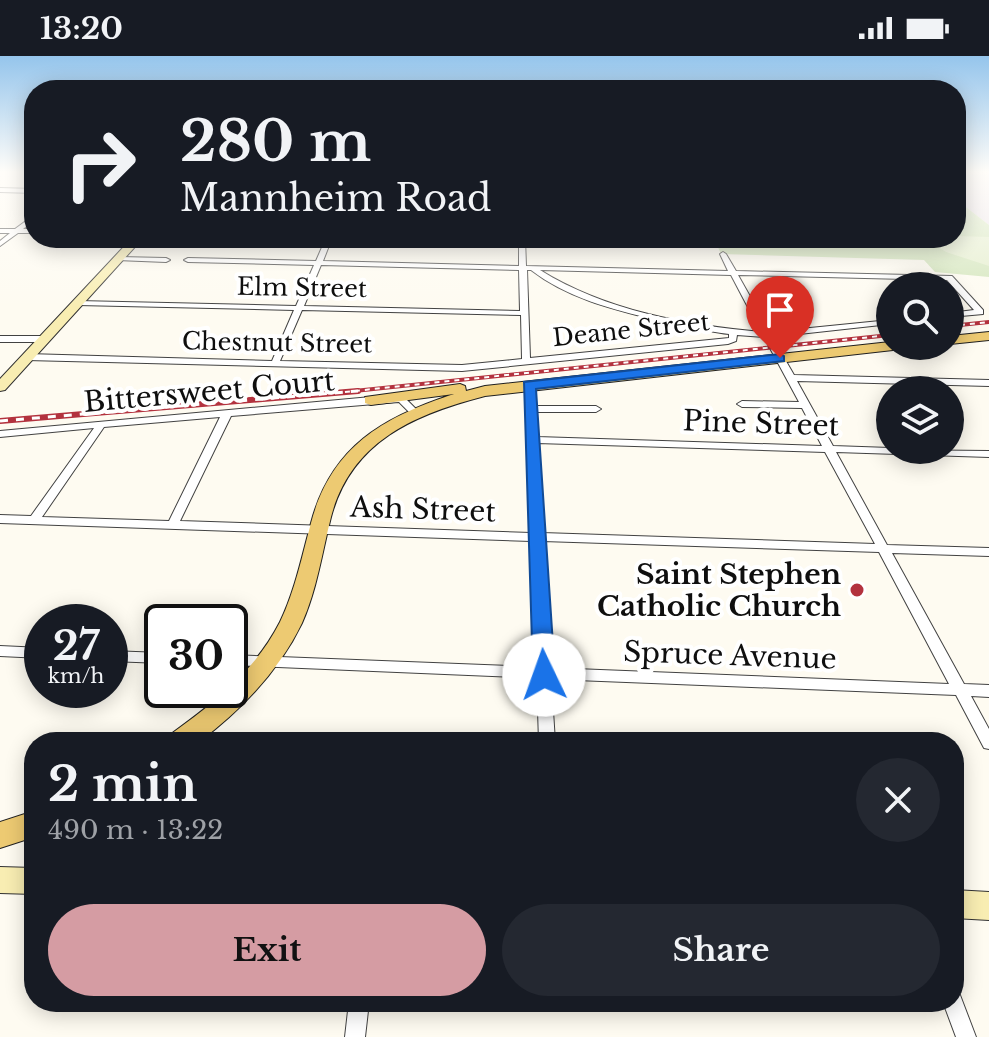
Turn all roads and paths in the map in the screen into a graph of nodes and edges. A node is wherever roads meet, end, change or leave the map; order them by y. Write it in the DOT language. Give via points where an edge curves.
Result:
graph roads {
  1 [pos="24,225"];
  2 [pos="0,231"];
  3 [pos="16,231"];
  4 [pos="24,231"];
  5 [pos="0,244"];
  6 [pos="129,248"];
  7 [pos="325,248"];
  8 [pos="522,248"];
  9 [pos="723,254"];
  10 [pos="119,259"];
  11 [pos="166,260"];
  12 [pos="188,260"];
  13 [pos="318,264"];
  14 [pos="523,268"];
  15 [pos="733,273"];
  16 [pos="876,276"];
  17 [pos="964,294"];
  18 [pos="78,303"];
  19 [pos="299,308"];
  20 [pos="524,313"];
  21 [pos="964,314"];
  22 [pos="876,323"];
  23 [pos="733,331"];
  24 [pos="767,335"];
  25 [pos="989,336"];
  26 [pos="0,339"];
  27 [pos="44,339"];
  28 [pos="964,339"];
  29 [pos="876,348"];
  30 [pos="27,357"];
  31 [pos="780,358"];
  32 [pos="526,360"];
  33 [pos="275,363"];
  34 [pos="790,378"];
  35 [pos="989,383"];
  36 [pos="521,386"];
  37 [pos="0,387"];
  38 [pos="371,400"];
  39 [pos="742,404"];
  40 [pos="805,405"];
  41 [pos="530,409"];
  42 [pos="596,409"];
  43 [pos="227,413"];
  44 [pos="416,414"];
  45 [pos="101,425"];
  46 [pos="0,434"];
  47 [pos="532,440"];
  48 [pos="828,449"];
  49 [pos="989,454"];
  50 [pos="0,519"];
  51 [pos="34,520"];
  52 [pos="172,526"];
  53 [pos="318,529"];
  54 [pos="537,537"];
  55 [pos="883,548"];
  56 [pos="989,552"];
  57 [pos="0,651"];
  58 [pos="24,652"];
  59 [pos="248,661"];
  60 [pos="265,662"];
  61 [pos="544,675"];
  62 [pos="959,689"];
  63 [pos="989,691"];
  64 [pos="194,732"];
  65 [pos="547,732"];
  66 [pos="989,743"];
  67 [pos="24,827"];
  68 [pos="0,835"];
  69 [pos="0,880"];
  70 [pos="24,881"];
  71 [pos="964,905"];
  72 [pos="989,906"];
  73 [pos="358,1012"];
  74 [pos="957,1012"];
  75 [pos="355,1037"];
  76 [pos="966,1037"];
  1 -- 3 [label="street"];
  2 -- 3 [label="street"];
  3 -- 4 [label="street"];
  3 -- 5 [label="street"];
  6 -- 10 [label="main road"];
  7 -- 13 [label="street"];
  8 -- 14 [label="street"];
  9 -- 15 [label="street"];
  10 -- 11 [label="street"];
  10 -- 18 [label="main road"];
  12 -- 13 [label="street"];
  13 -- 14 [label="street"];
  13 -- 19 [label="street"];
  14 -- 15 [label="street"];
  14 -- 20 [label="street"];
  14 -- 23 [label="street" via="631,313"];
  15 -- 16 [label="street"];
  15 -- 24 [label="street"];
  17 -- 21 [label="street" via="980,312"];
  18 -- 19 [label="street, Elm Street"];
  18 -- 27 [label="main road"];
  19 -- 20 [label="street, Elm Street"];
  19 -- 33 [label="street"];
  20 -- 32 [label="street"];
  22 -- 24 [label="street"];
  23 -- 24 [label="street"];
  23 -- 32 [label="street, Deane Street" via="728,341"];
  24 -- 31 [label="street"];
  25 -- 28 [label="main road"];
  26 -- 27 [label="street"];
  27 -- 30 [label="main road"];
  29 -- 31 [label="main road"];
  30 -- 33 [label="street, Chestnut Street"];
  30 -- 37 [label="main road"];
  31 -- 34 [label="street"];
  31 -- 36 [label="main road"];
  32 -- 33 [label="street, Chestnut Street" via="462,368"];
  34 -- 35 [label="street"];
  34 -- 40 [label="street"];
  36 -- 38 [label="main road"];
  36 -- 41 [label="street"];
  36 -- 44 [label="main road" via="462,397"];
  38 -- 43 [label="street, Bittersweet Court"];
  38 -- 44 [label="street, Bittersweet Court" via="401,399"];
  39 -- 40 [label="street"];
  40 -- 48 [label="street"];
  41 -- 42 [label="street"];
  41 -- 47 [label="street"];
  43 -- 45 [label="street, Bittersweet Court"];
  43 -- 52 [label="street"];
  44 -- 53 [label="main road" via="370,440 346,464"];
  45 -- 46 [label="street, Bittersweet Court"];
  45 -- 51 [label="street"];
  47 -- 48 [label="street, Pine Street"];
  47 -- 54 [label="street"];
  48 -- 49 [label="street, Pine Street"];
  48 -- 55 [label="street"];
  50 -- 51 [label="street, Ash Street"];
  51 -- 52 [label="street, Ash Street"];
  52 -- 53 [label="street, Ash Street"];
  53 -- 54 [label="street, Ash Street"];
  53 -- 60 [label="main road" via="300,600"];
  54 -- 55 [label="street, Ash Street"];
  54 -- 61 [label="street"];
  55 -- 56 [label="street, Ash Street"];
  55 -- 62 [label="street"];
  57 -- 58 [label="street"];
  59 -- 60 [label="street, Spruce Avenue"];
  60 -- 61 [label="street, Spruce Avenue"];
  60 -- 64 [label="main road" via="226,708"];
  61 -- 62 [label="street, Spruce Avenue"];
  61 -- 65 [label="street"];
  62 -- 63 [label="street, Spruce Avenue"];
  62 -- 66 [label="street"];
  67 -- 68 [label="main road"];
  69 -- 70 [label="main road"];
  71 -- 72 [label="main road"];
  73 -- 75 [label="street"];
  74 -- 76 [label="street"];
}
